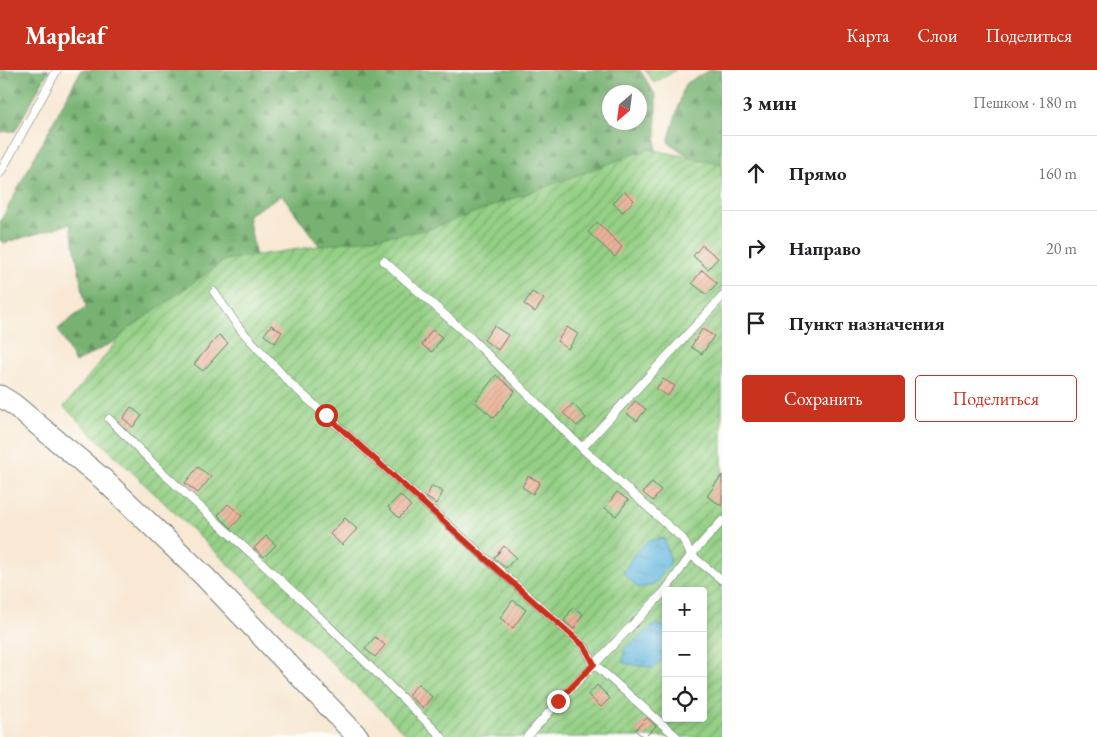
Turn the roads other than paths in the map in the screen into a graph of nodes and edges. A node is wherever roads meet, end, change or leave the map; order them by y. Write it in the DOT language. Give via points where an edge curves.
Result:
graph roads {
  1 [pos="57,70"];
  2 [pos="0,173"];
  3 [pos="384,261"];
  4 [pos="214,292"];
  5 [pos="722,297"];
  6 [pos="0,396"];
  7 [pos="109,419"];
  8 [pos="582,448"];
  9 [pos="722,521"];
  10 [pos="691,555"];
  11 [pos="722,580"];
  12 [pos="594,664"];
  13 [pos="358,737"];
  14 [pos="442,737"];
  15 [pos="527,737"];
  16 [pos="677,737"];
  1 -- 2 [label="lane"];
  3 -- 8 [label="lane" via="471,338"];
  4 -- 12 [label="lane" via="240,330 292,384 584,646"];
  5 -- 8 [label="lane"];
  6 -- 13 [label="main road" via="104,480 204,576"];
  7 -- 14 [label="lane"];
  8 -- 10 [label="lane" via="683,539"];
  9 -- 10 [label="lane"];
  10 -- 11 [label="lane"];
  10 -- 12 [label="lane" via="664,592"];
  12 -- 15 [label="lane"];
  12 -- 16 [label="lane"];
}
